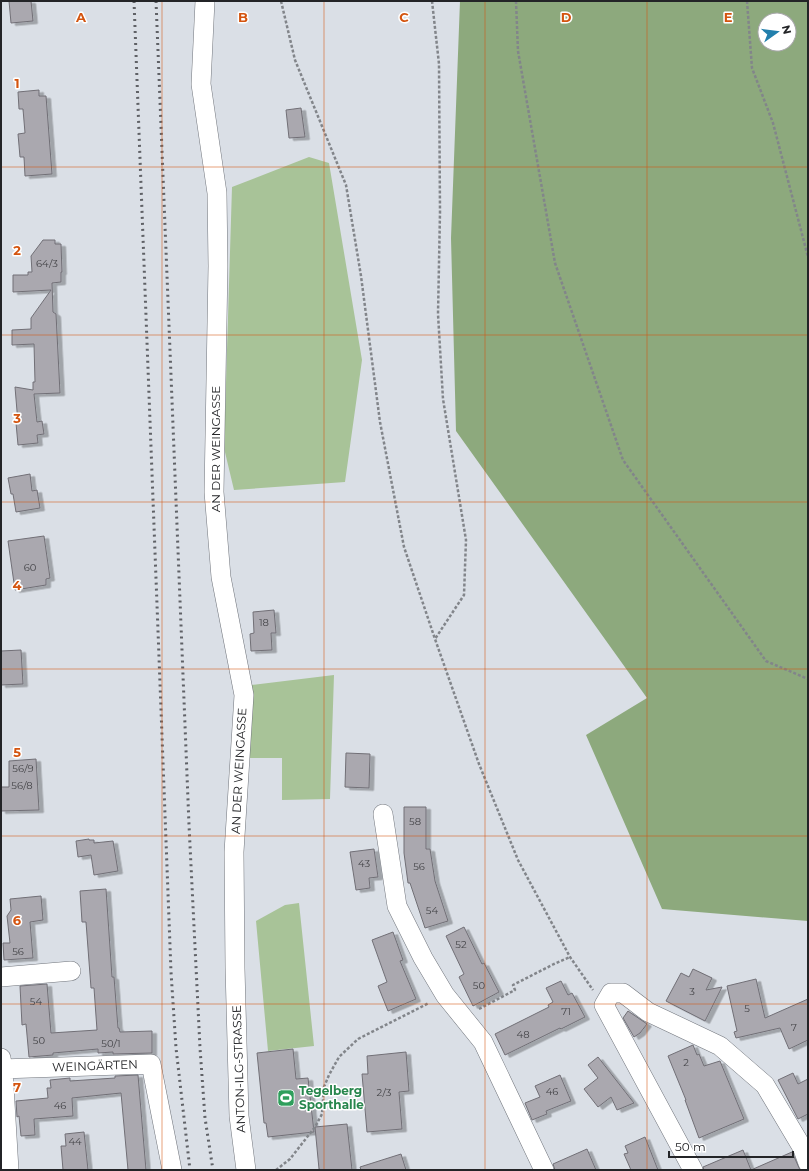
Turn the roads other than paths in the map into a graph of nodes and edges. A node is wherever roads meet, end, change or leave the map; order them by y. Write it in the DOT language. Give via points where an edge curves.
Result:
graph roads {
  1 [pos="205,1"];
  2 [pos="383,814"];
  3 [pos="235,968"];
  4 [pos="71,971"];
  5 [pos="1,977"];
  6 [pos="2,1065"];
  7 [pos="808,1163"];
  8 [pos="9,1170"];
  9 [pos="172,1170"];
  10 [pos="246,1170"];
  11 [pos="544,1170"];
  12 [pos="693,1170"];
  1 -- 3 [label="street, AN DER WEINGASSE" via="202,84 217,193 214,492 221,577 244,695 234,852"];
  2 -- 11 [label="street" via="397,906 445,995 483,1042"];
  3 -- 10 [label="street, ANTON-ILG-STRASSE" via="239,1116"];
  4 -- 5 [label="street"];
  6 -- 8 [label="street, WEINGÄRTEN"];
  6 -- 9 [label="street, WEINGÄRTEN" via="151,1064"];
  7 -- 12 [label="street" via="803,1149 765,1085 720,1046 648,1012 623,992 608,999"];
}
